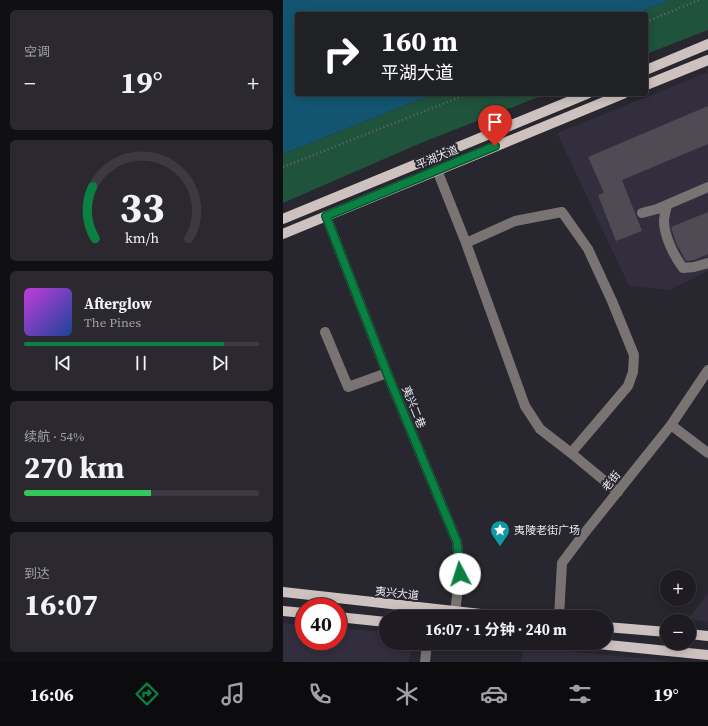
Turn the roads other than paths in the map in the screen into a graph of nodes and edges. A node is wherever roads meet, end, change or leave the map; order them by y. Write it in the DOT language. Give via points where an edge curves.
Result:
graph roads {
  1 [pos="708,44"];
  2 [pos="708,60"];
  3 [pos="648,69"];
  4 [pos="648,84"];
  5 [pos="582,96"];
  6 [pos="618,96"];
  7 [pos="437,170"];
  8 [pos="708,187"];
  9 [pos="667,205"];
  10 [pos="642,213"];
  11 [pos="326,216"];
  12 [pos="283,219"];
  13 [pos="283,234"];
  14 [pos="466,243"];
  15 [pos="708,263"];
  16 [pos="325,332"];
  17 [pos="708,370"];
  18 [pos="387,373"];
  19 [pos="671,425"];
  20 [pos="571,453"];
  21 [pos="708,453"];
  22 [pos="618,492"];
  23 [pos="283,592"];
  24 [pos="438,610"];
  25 [pos="455,610"];
  26 [pos="559,610"];
  27 [pos="283,611"];
  28 [pos="295,612"];
  29 [pos="347,618"];
  30 [pos="379,621"];
  31 [pos="613,628"];
  32 [pos="660,631"];
  33 [pos="696,635"];
  34 [pos="708,636"];
  35 [pos="613,646"];
  36 [pos="426,650"];
  37 [pos="708,655"];
  38 [pos="425,662"];
  1 -- 3 [label="main road"];
  2 -- 4 [label="main road"];
  5 -- 12 [label="main road, 平湖大道"];
  6 -- 7 [label="main road, 平湖大道"];
  7 -- 11 [label="main road, 平湖大道"];
  7 -- 14 [label="street"];
  8 -- 9 [label="street"];
  9 -- 10 [label="street"];
  9 -- 15 [label="street" via="664,220 666,232 675,256 683,268"];
  11 -- 13 [label="main road, 平湖大道"];
  11 -- 18 [label="street, 夷兴二巷"];
  14 -- 20 [label="street" via="525,406 540,429"];
  14 -- 20 [label="street" via="515,221 562,212 588,249 634,356 633,372 627,386"];
  16 -- 18 [label="street" via="348,387"];
  17 -- 19 [label="street, 老街"];
  18 -- 25 [label="street, 夷兴二巷" via="457,542 460,574"];
  19 -- 21 [label="street"];
  19 -- 22 [label="street, 老街"];
  20 -- 22 [label="street"];
  22 -- 26 [label="street, 老街" via="562,563"];
  23 -- 24 [label="main road, 夷兴大道"];
  27 -- 28 [label="main road"];
  29 -- 30 [label="main road"];
  31 -- 32 [label="main road"];
  33 -- 34 [label="main road"];
  35 -- 37 [label="main road"];
  36 -- 38 [label="street"];
}
